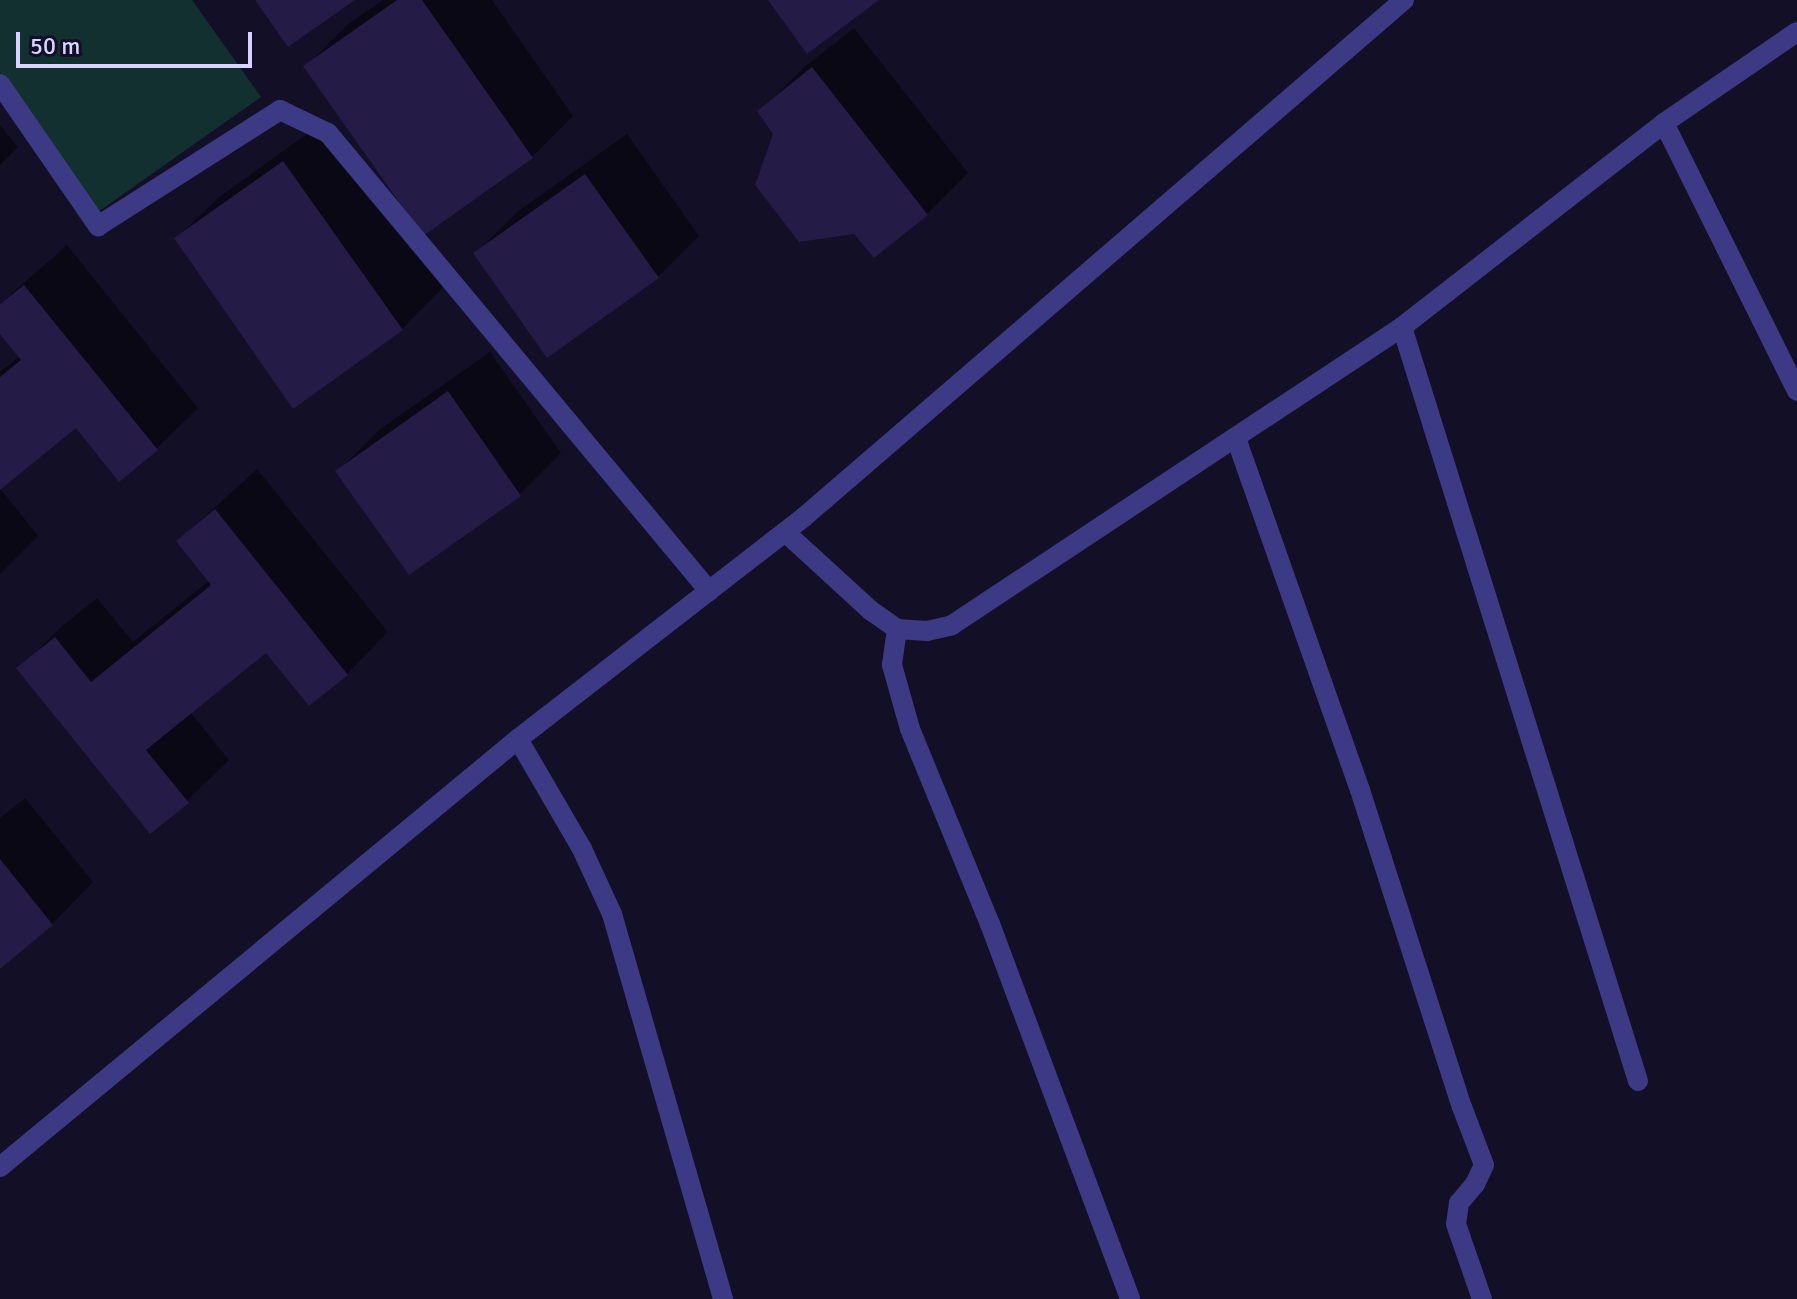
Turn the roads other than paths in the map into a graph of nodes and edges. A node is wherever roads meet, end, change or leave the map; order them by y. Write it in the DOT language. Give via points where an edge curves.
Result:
graph roads {
  1 [pos="1404,0"];
  2 [pos="1797,32"];
  3 [pos="0,84"];
  4 [pos="1664,123"];
  5 [pos="1402,327"];
  6 [pos="1797,391"];
  7 [pos="1236,438"];
  8 [pos="785,532"];
  9 [pos="709,591"];
  10 [pos="897,629"];
  11 [pos="518,739"];
  12 [pos="1638,1081"];
  13 [pos="0,1167"];
  14 [pos="723,1299"];
  15 [pos="1130,1299"];
  16 [pos="1482,1299"];
  1 -- 8 [label="street"];
  2 -- 4 [label="street"];
  3 -- 9 [label="street" via="98,226 280,110 328,133"];
  4 -- 5 [label="street"];
  4 -- 6 [label="street"];
  5 -- 7 [label="street"];
  5 -- 12 [label="street"];
  7 -- 10 [label="street" via="952,625 927,631"];
  7 -- 16 [label="street" via="1484,1165 1459,1203 1456,1224"];
  8 -- 9 [label="street"];
  8 -- 10 [label="street"];
  9 -- 11 [label="street"];
  10 -- 15 [label="street" via="892,665 910,729 990,924"];
  11 -- 13 [label="street"];
  11 -- 14 [label="street" via="582,849 612,914"];
}
